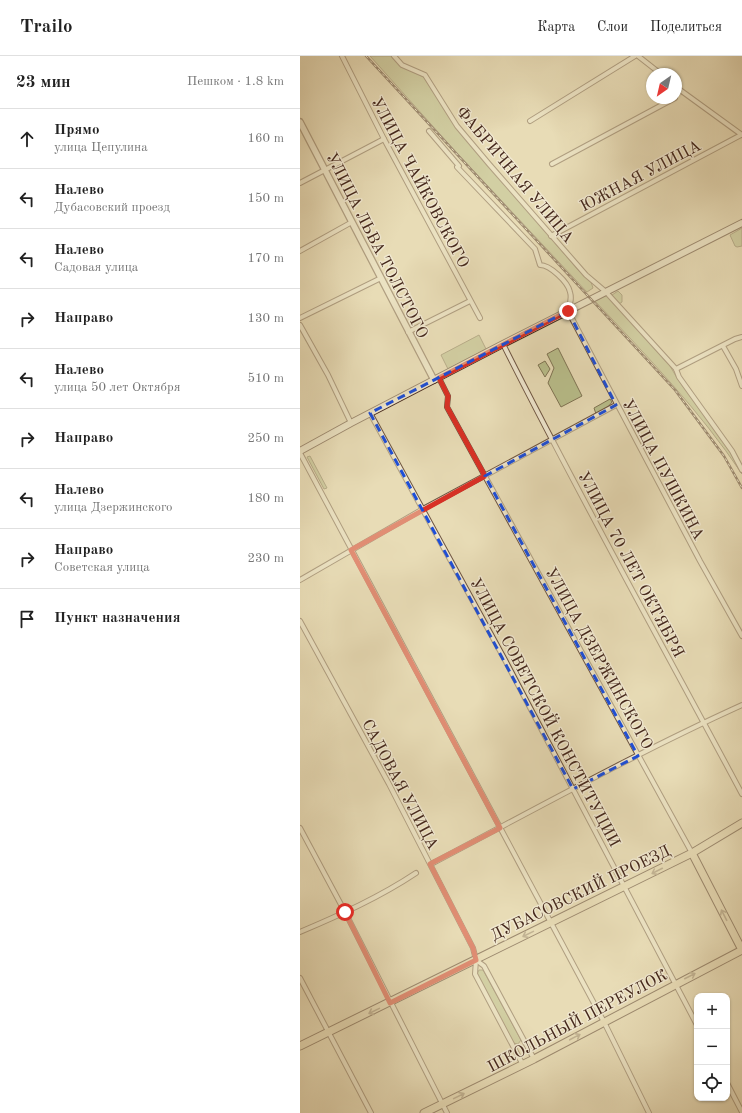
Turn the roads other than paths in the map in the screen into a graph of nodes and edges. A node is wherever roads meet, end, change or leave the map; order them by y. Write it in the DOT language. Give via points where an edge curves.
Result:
graph roads {
  1 [pos="342,56"];
  2 [pos="394,56"];
  3 [pos="635,56"];
  4 [pos="638,56"];
  5 [pos="653,68"];
  6 [pos="684,93"];
  7 [pos="665,104"];
  8 [pos="530,121"];
  9 [pos="300,122"];
  10 [pos="429,131"];
  11 [pos="741,135"];
  12 [pos="384,139"];
  13 [pos="552,164"];
  14 [pos="324,170"];
  15 [pos="300,183"];
  16 [pos="352,222"];
  17 [pos="742,223"];
  18 [pos="551,236"];
  19 [pos="300,250"];
  20 [pos="381,278"];
  21 [pos="606,292"];
  22 [pos="470,301"];
  23 [pos="568,311"];
  24 [pos="300,318"];
  25 [pos="480,318"];
  26 [pos="300,325"];
  27 [pos="408,332"];
  28 [pos="742,337"];
  29 [pos="503,344"];
  30 [pos="723,346"];
  31 [pos="676,369"];
  32 [pos="436,379"];
  33 [pos="742,386"];
  34 [pos="616,405"];
  35 [pos="370,413"];
  36 [pos="351,423"];
  37 [pos="551,440"];
  38 [pos="300,452"];
  39 [pos="742,470"];
  40 [pos="485,476"];
  41 [pos="423,510"];
  42 [pos="351,550"];
  43 [pos="300,580"];
  44 [pos="300,621"];
  45 [pos="742,636"];
  46 [pos="742,705"];
  47 [pos="704,722"];
  48 [pos="638,756"];
  49 [pos="573,788"];
  50 [pos="742,794"];
  51 [pos="742,824"];
  52 [pos="300,828"];
  53 [pos="500,828"];
  54 [pos="692,853"];
  55 [pos="430,864"];
  56 [pos="416,873"];
  57 [pos="625,887"];
  58 [pos="345,912"];
  59 [pos="551,923"];
  60 [pos="300,932"];
  61 [pos="742,950"];
  62 [pos="476,960"];
  63 [pos="300,978"];
  64 [pos="676,984"];
  65 [pos="390,1003"];
  66 [pos="694,1019"];
  67 [pos="604,1022"];
  68 [pos="328,1033"];
  69 [pos="300,1046"];
  70 [pos="534,1059"];
  71 [pos="522,1065"];
  72 [pos="730,1089"];
  73 [pos="442,1104"];
  74 [pos="742,1112"];
  75 [pos="371,1113"];
  76 [pos="424,1113"];
  77 [pos="447,1113"];
  78 [pos="649,1113"];
  1 -- 12 [label="street, УЛИЦА ЧАЙКОВСКОГО"];
  2 -- 18 [label="street, ФАБРИЧНАЯ УЛИЦА" via="402,65 425,75 457,126"];
  3 -- 8 [label="street"];
  4 -- 5 [label="street"];
  6 -- 11 [label="street"];
  7 -- 13 [label="street"];
  9 -- 14 [label="street, УЛИЦА ЛЬВА ТОЛСТОГО"];
  10 -- 23 [label="street" via="459,166 457,167 535,249 540,265 558,274 564,281 570,290"];
  11 -- 18 [label="street, ЮЖНАЯ УЛИЦА"];
  12 -- 14 [label="street"];
  12 -- 22 [label="street, УЛИЦА ЧАЙКОВСКОГО"];
  14 -- 15 [label="street"];
  14 -- 16 [label="street, УЛИЦА ЛЬВА ТОЛСТОГО"];
  16 -- 19 [label="street"];
  16 -- 20 [label="street, УЛИЦА ЛЬВА ТОЛСТОГО"];
  17 -- 21 [label="main road"];
  18 -- 21 [label="street, ФАБРИЧНАЯ УЛИЦА" via="586,275"];
  20 -- 24 [label="street"];
  20 -- 27 [label="street, УЛИЦА ЛЬВА ТОЛСТОГО"];
  21 -- 23 [label="main road"];
  21 -- 31 [label="street, ФАБРИЧНАЯ УЛИЦА"];
  22 -- 25 [label="street, УЛИЦА ЧАЙКОВСКОГО"];
  22 -- 27 [label="street"];
  23 -- 29 [label="main road"];
  23 -- 34 [label="street, УЛИЦА ПУШКИНА"];
  26 -- 36 [label="street"];
  27 -- 32 [label="street, УЛИЦА ЛЬВА ТОЛСТОГО"];
  28 -- 30 [label="street"];
  29 -- 32 [label="main road"];
  29 -- 37 [label="street, УЛИЦА 70 ЛЕТ ОКТЯБРЯ"];
  30 -- 31 [label="street"];
  30 -- 33 [label="street"];
  31 -- 39 [label="street, ФАБРИЧНАЯ УЛИЦА" via="679,377 732,451"];
  32 -- 35 [label="main road"];
  32 -- 40 [label="street, УЛИЦА ДЗЕРЖИНСКОГО" via="448,396 447,407"];
  34 -- 37 [label="street"];
  34 -- 45 [label="street, УЛИЦА ПУШКИНА"];
  35 -- 36 [label="main road"];
  35 -- 41 [label="street, УЛИЦА СОВЕТСКОЙ КОНСТИТУЦИИ"];
  36 -- 38 [label="main road"];
  37 -- 40 [label="street"];
  37 -- 47 [label="street, УЛИЦА 70 ЛЕТ ОКТЯБРЯ"];
  38 -- 42 [label="street"];
  40 -- 41 [label="street"];
  40 -- 48 [label="street, УЛИЦА ДЗЕРЖИНСКОГО"];
  41 -- 42 [label="street"];
  41 -- 49 [label="street, УЛИЦА СОВЕТСКОЙ КОНСТИТУЦИИ"];
  42 -- 43 [label="street"];
  42 -- 53 [label="street"];
  44 -- 55 [label="street, САДОВАЯ УЛИЦА"];
  46 -- 47 [label="street"];
  47 -- 48 [label="street"];
  47 -- 50 [label="street, УЛИЦА 70 ЛЕТ ОКТЯБРЯ"];
  48 -- 49 [label="street"];
  48 -- 54 [label="street, УЛИЦА ДЗЕРЖИНСКОГО"];
  49 -- 53 [label="street"];
  49 -- 57 [label="street, УЛИЦА СОВЕТСКОЙ КОНСТИТУЦИИ"];
  51 -- 54 [label="main road, ДУБАСОВСКИЙ ПРОЕЗД"];
  52 -- 58 [label="street"];
  53 -- 55 [label="street"];
  53 -- 59 [label="street"];
  54 -- 57 [label="main road, ДУБАСОВСКИЙ ПРОЕЗД, one-way"];
  61 -- 54 [label="main road, УЛИЦА ДЗЕРЖИНСКОГО, one-way"];
  55 -- 62 [label="street, САДОВАЯ УЛИЦА" via="473,948"];
  56 -- 58 [label="street"];
  57 -- 59 [label="main road, ДУБАСОВСКИЙ ПРОЕЗД"];
  57 -- 64 [label="street, УЛИЦА СОВЕТСКОЙ КОНСТИТУЦИИ"];
  58 -- 60 [label="street"];
  58 -- 65 [label="street"];
  59 -- 62 [label="main road, ДУБАСОВСКИЙ ПРОЕЗД, one-way"];
  59 -- 67 [label="street"];
  64 -- 61 [label="main road, ШКОЛЬНЫЙ ПЕРЕУЛОК, one-way"];
  62 -- 65 [label="main road, ДУБАСОВСКИЙ ПРОЕЗД"];
  62 -- 70 [label="street, САДОВАЯ УЛИЦА" via="484,966"];
  62 -- 71 [label="street, САДОВАЯ УЛИЦА" via="475,974"];
  63 -- 68 [label="street"];
  64 -- 66 [label="street, УЛИЦА СОВЕТСКОЙ КОНСТИТУЦИИ"];
  64 -- 67 [label="main road, ШКОЛЬНЫЙ ПЕРЕУЛОК"];
  65 -- 68 [label="main road, ДУБАСОВСКИЙ ПРОЕЗД, one-way"];
  65 -- 73 [label="street"];
  70 -- 67 [label="main road, ШКОЛЬНЫЙ ПЕРЕУЛОК, one-way"];
  67 -- 78 [label="street"];
  68 -- 69 [label="main road, ДУБАСОВСКИЙ ПРОЕЗД"];
  68 -- 75 [label="street"];
  70 -- 71 [label="main road, ШКОЛЬНЫЙ ПЕРЕУЛОК"];
  73 -- 71 [label="main road, ШКОЛЬНЫЙ ПЕРЕУЛОК, one-way"];
  72 -- 74 [label="street"];
  73 -- 76 [label="main road, ШКОЛЬНЫЙ ПЕРЕУЛОК"];
  73 -- 77 [label="street"];
}
